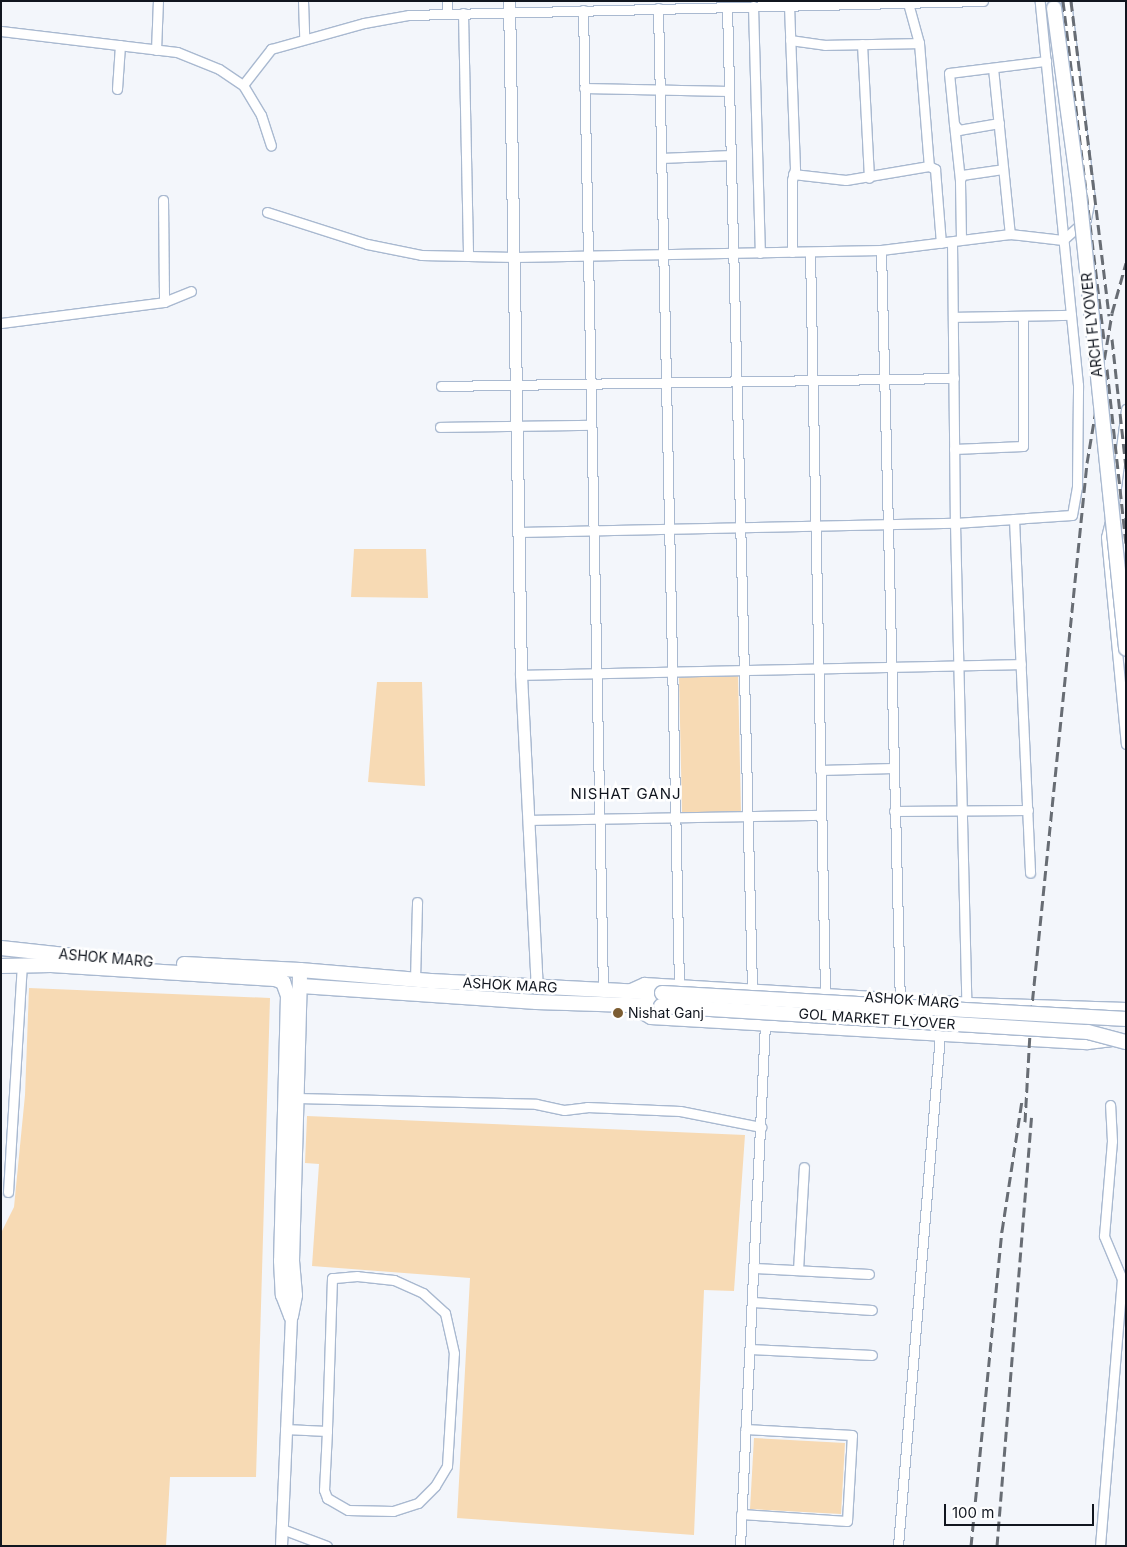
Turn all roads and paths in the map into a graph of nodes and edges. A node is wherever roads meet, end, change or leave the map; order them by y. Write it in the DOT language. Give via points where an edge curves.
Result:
graph roads {
  1 [pos="158,1"];
  2 [pos="304,1"];
  3 [pos="447,1"];
  4 [pos="983,1"];
  5 [pos="1040,1"];
  6 [pos="805,3"];
  7 [pos="864,3"];
  8 [pos="908,3"];
  9 [pos="1058,3"];
  10 [pos="509,6"];
  11 [pos="753,6"];
  12 [pos="789,6"];
  13 [pos="581,7"];
  14 [pos="727,7"];
  15 [pos="658,8"];
  16 [pos="462,13"];
  17 [pos="447,14"];
  18 [pos="1,31"];
  19 [pos="304,39"];
  20 [pos="790,40"];
  21 [pos="918,43"];
  22 [pos="862,44"];
  23 [pos="120,46"];
  24 [pos="156,50"];
  25 [pos="1046,61"];
  26 [pos="993,68"];
  27 [pos="244,85"];
  28 [pos="584,88"];
  29 [pos="117,89"];
  30 [pos="659,89"];
  31 [pos="729,91"];
  32 [pos="999,123"];
  33 [pos="954,124"];
  34 [pos="271,145"];
  35 [pos="731,155"];
  36 [pos="661,158"];
  37 [pos="929,166"];
  38 [pos="1003,169"];
  39 [pos="793,174"];
  40 [pos="869,178"];
  41 [pos="960,180"];
  42 [pos="163,200"];
  43 [pos="267,212"];
  44 [pos="1010,234"];
  45 [pos="961,239"];
  46 [pos="1063,240"];
  47 [pos="952,242"];
  48 [pos="941,243"];
  49 [pos="881,250"];
  50 [pos="792,252"];
  51 [pos="810,252"];
  52 [pos="760,253"];
  53 [pos="734,254"];
  54 [pos="663,255"];
  55 [pos="468,256"];
  56 [pos="587,256"];
  57 [pos="515,257"];
  58 [pos="191,291"];
  59 [pos="164,302"];
  60 [pos="1071,315"];
  61 [pos="1023,316"];
  62 [pos="953,317"];
  63 [pos="1,323"];
  64 [pos="884,377"];
  65 [pos="954,378"];
  66 [pos="812,379"];
  67 [pos="737,381"];
  68 [pos="666,383"];
  69 [pos="590,385"];
  70 [pos="442,386"];
  71 [pos="517,386"];
  72 [pos="1126,409"];
  73 [pos="591,425"];
  74 [pos="517,426"];
  75 [pos="440,427"];
  76 [pos="954,448"];
  77 [pos="1116,495"];
  78 [pos="1014,519"];
  79 [pos="955,523"];
  80 [pos="887,524"];
  81 [pos="815,526"];
  82 [pos="668,528"];
  83 [pos="741,528"];
  84 [pos="593,530"];
  85 [pos="519,532"];
  86 [pos="1126,581"];
  87 [pos="1126,649"];
  88 [pos="1021,664"];
  89 [pos="958,666"];
  90 [pos="890,668"];
  91 [pos="818,671"];
  92 [pos="744,672"];
  93 [pos="671,673"];
  94 [pos="596,674"];
  95 [pos="521,675"];
  96 [pos="1126,744"];
  97 [pos="893,768"];
  98 [pos="820,770"];
  99 [pos="962,810"];
  100 [pos="1028,810"];
  101 [pos="894,811"];
  102 [pos="821,815"];
  103 [pos="747,816"];
  104 [pos="675,817"];
  105 [pos="600,819"];
  106 [pos="530,820"];
  107 [pos="1030,872"];
  108 [pos="417,902"];
  109 [pos="1,948"];
  110 [pos="22,964"];
  111 [pos="1,966"];
  112 [pos="300,970"];
  113 [pos="415,980"];
  114 [pos="679,985"];
  115 [pos="301,986"];
  116 [pos="537,987"];
  117 [pos="752,990"];
  118 [pos="603,991"];
  119 [pos="825,994"];
  120 [pos="625,998"];
  121 [pos="661,999"];
  122 [pos="900,999"];
  123 [pos="968,1003"];
  124 [pos="1017,1005"];
  125 [pos="1057,1006"];
  126 [pos="1126,1008"];
  127 [pos="1126,1019"];
  128 [pos="765,1024"];
  129 [pos="899,1031"];
  130 [pos="940,1034"];
  131 [pos="967,1036"];
  132 [pos="1126,1038"];
  133 [pos="1014,1039"];
  134 [pos="1058,1041"];
  135 [pos="1126,1042"];
  136 [pos="297,1098"];
  137 [pos="1110,1105"];
  138 [pos="761,1127"];
  139 [pos="804,1167"];
  140 [pos="8,1192"];
  141 [pos="755,1268"];
  142 [pos="798,1270"];
  143 [pos="869,1274"];
  144 [pos="753,1302"];
  145 [pos="872,1310"];
  146 [pos="291,1316"];
  147 [pos="750,1349"];
  148 [pos="872,1355"];
  149 [pos="745,1429"];
  150 [pos="285,1430"];
  151 [pos="327,1431"];
  152 [pos="741,1514"];
  153 [pos="282,1529"];
  154 [pos="281,1546"];
  155 [pos="327,1546"];
  156 [pos="740,1546"];
  157 [pos="898,1546"];
  158 [pos="1100,1546"];
  1 -- 24 [label="street"];
  2 -- 19 [label="street"];
  3 -- 17 [label="street"];
  4 -- 8 [label="street"];
  5 -- 25 [label="street"];
  6 -- 7 [label="street"];
  6 -- 12 [label="street"];
  7 -- 8 [label="street"];
  8 -- 21 [label="street"];
  9 -- 46 [label="street" via="1090,199 1086,219"];
  9 -- 87 [label="main road, ARCH FLYOVER, bridge"];
  10 -- 13 [label="street"];
  10 -- 16 [label="street"];
  10 -- 57 [label="street"];
  11 -- 12 [label="street"];
  11 -- 14 [label="street"];
  11 -- 52 [label="street"];
  12 -- 20 [label="street"];
  13 -- 15 [label="street"];
  13 -- 28 [label="street"];
  14 -- 15 [label="street"];
  14 -- 31 [label="street"];
  15 -- 30 [label="street"];
  16 -- 17 [label="street"];
  16 -- 55 [label="street"];
  17 -- 19 [label="street" via="409,15"];
  18 -- 23 [label="street"];
  19 -- 27 [label="street" via="271,49"];
  20 -- 22 [label="street" via="825,46"];
  20 -- 39 [label="street"];
  21 -- 22 [label="street"];
  21 -- 37 [label="street"];
  22 -- 40 [label="street"];
  23 -- 24 [label="street"];
  23 -- 29 [label="street"];
  24 -- 27 [label="street" via="185,56 220,70"];
  25 -- 26 [label="street"];
  25 -- 46 [label="street"];
  26 -- 32 [label="street"];
  26 -- 33 [label="street" via="949,73"];
  27 -- 34 [label="street" via="261,115"];
  28 -- 30 [label="street"];
  28 -- 56 [label="street"];
  30 -- 31 [label="street"];
  30 -- 36 [label="street"];
  31 -- 35 [label="street"];
  32 -- 33 [label="street" via="959,130"];
  32 -- 38 [label="street"];
  33 -- 41 [label="street"];
  35 -- 36 [label="street"];
  35 -- 53 [label="street"];
  36 -- 54 [label="street"];
  37 -- 40 [label="street"];
  37 -- 48 [label="street" via="934,169"];
  38 -- 41 [label="street" via="962,175"];
  38 -- 44 [label="street"];
  39 -- 40 [label="street" via="846,180"];
  39 -- 50 [label="street"];
  41 -- 45 [label="street"];
  42 -- 59 [label="street"];
  43 -- 55 [label="street" via="367,244 421,255"];
  44 -- 45 [label="street"];
  44 -- 46 [label="street"];
  45 -- 47 [label="street"];
  46 -- 60 [label="street"];
  47 -- 48 [label="street"];
  47 -- 62 [label="street"];
  48 -- 49 [label="street"];
  49 -- 51 [label="street"];
  49 -- 64 [label="street"];
  50 -- 51 [label="street"];
  50 -- 52 [label="street"];
  51 -- 66 [label="street"];
  52 -- 53 [label="street"];
  53 -- 54 [label="street"];
  53 -- 67 [label="street"];
  54 -- 56 [label="street"];
  54 -- 68 [label="street"];
  55 -- 57 [label="street"];
  56 -- 57 [label="street"];
  56 -- 69 [label="street"];
  57 -- 71 [label="street"];
  58 -- 59 [label="street"];
  59 -- 63 [label="street"];
  60 -- 61 [label="street"];
  60 -- 78 [label="street" via="1078,384 1077,487 1072,515"];
  61 -- 62 [label="street"];
  61 -- 76 [label="street" via="1023,446"];
  62 -- 65 [label="street"];
  64 -- 65 [label="street"];
  64 -- 66 [label="street"];
  64 -- 80 [label="street"];
  65 -- 76 [label="street"];
  66 -- 67 [label="street"];
  66 -- 81 [label="street"];
  67 -- 68 [label="street"];
  67 -- 83 [label="street"];
  68 -- 69 [label="street"];
  68 -- 82 [label="street"];
  69 -- 71 [label="street"];
  69 -- 73 [label="street"];
  70 -- 71 [label="street"];
  71 -- 74 [label="street"];
  72 -- 77 [label="street"];
  73 -- 74 [label="street"];
  73 -- 84 [label="street"];
  74 -- 75 [label="street"];
  74 -- 85 [label="street"];
  76 -- 79 [label="street"];
  77 -- 86 [label="street"];
  77 -- 96 [label="street" via="1106,537"];
  78 -- 79 [label="street"];
  78 -- 88 [label="street"];
  79 -- 80 [label="street"];
  79 -- 89 [label="street"];
  80 -- 81 [label="street"];
  80 -- 90 [label="street"];
  81 -- 83 [label="street"];
  81 -- 91 [label="street"];
  82 -- 83 [label="street"];
  82 -- 84 [label="street"];
  82 -- 93 [label="street"];
  83 -- 92 [label="street"];
  84 -- 85 [label="street"];
  84 -- 94 [label="street"];
  85 -- 95 [label="street"];
  88 -- 89 [label="street"];
  88 -- 100 [label="street"];
  89 -- 90 [label="street"];
  89 -- 99 [label="street"];
  90 -- 91 [label="street"];
  90 -- 97 [label="street"];
  91 -- 92 [label="street"];
  91 -- 98 [label="street"];
  92 -- 93 [label="street"];
  92 -- 103 [label="street"];
  93 -- 94 [label="street"];
  93 -- 104 [label="street"];
  94 -- 95 [label="street"];
  94 -- 105 [label="street"];
  95 -- 106 [label="street"];
  97 -- 98 [label="street"];
  97 -- 101 [label="street"];
  98 -- 102 [label="street"];
  99 -- 100 [label="street"];
  99 -- 101 [label="street"];
  99 -- 123 [label="street"];
  100 -- 107 [label="street"];
  101 -- 122 [label="street"];
  102 -- 103 [label="street"];
  102 -- 119 [label="street"];
  103 -- 104 [label="street"];
  103 -- 117 [label="street"];
  104 -- 105 [label="street"];
  104 -- 114 [label="street"];
  105 -- 106 [label="street"];
  105 -- 118 [label="street"];
  106 -- 116 [label="street"];
  108 -- 113 [label="street"];
  109 -- 112 [label="main road, ASHOK MARG" via="126,961"];
  110 -- 111 [label="main road, ASHOK MARG"];
  110 -- 140 [label="street"];
  110 -- 146 [label="main road, ASHOK MARG" via="283,982 288,996 281,1261 283,1296"];
  112 -- 113 [label="main road, ASHOK MARG"];
  112 -- 115 [label="main road"];
  113 -- 116 [label="main road, ASHOK MARG"];
  114 -- 117 [label="street, ASHOK MARG"];
  114 -- 120 [label="street, ASHOK MARG" via="644,983"];
  115 -- 120 [label="main road, ASHOK MARG"];
  115 -- 136 [label="main road"];
  116 -- 118 [label="main road, ASHOK MARG"];
  117 -- 119 [label="street, ASHOK MARG"];
  118 -- 120 [label="main road, ASHOK MARG"];
  119 -- 122 [label="street, ASHOK MARG"];
  120 -- 121 [label="main road, GOL MARKET FLYOVER"];
  120 -- 128 [label="street, ASHOK MARG" via="650,1018"];
  121 -- 127 [label="main road, GOL MARKET FLYOVER, bridge"];
  121 -- 135 [label="main road, GOL MARKET FLYOVER, bridge" via="1088,1032"];
  122 -- 123 [label="street, ASHOK MARG"];
  122 -- 129 [label="street"];
  123 -- 124 [label="street, ASHOK MARG"];
  123 -- 131 [label="street"];
  124 -- 125 [label="street, ASHOK MARG"];
  124 -- 133 [label="street"];
  125 -- 126 [label="street, ASHOK MARG"];
  125 -- 134 [label="street"];
  128 -- 129 [label="street, ASHOK MARG"];
  128 -- 138 [label="street"];
  129 -- 130 [label="street, ASHOK MARG"];
  130 -- 131 [label="street, ASHOK MARG"];
  130 -- 157 [label="street"];
  131 -- 133 [label="street, ASHOK MARG"];
  132 -- 134 [label="street, ASHOK MARG" via="1087,1043"];
  133 -- 134 [label="street, ASHOK MARG"];
  136 -- 138 [label="street" via="536,1104 564,1110 588,1107 680,1111"];
  136 -- 146 [label="main road" via="292,1261 296,1295"];
  137 -- 158 [label="street" via="1112,1141 1104,1236 1122,1279"];
  138 -- 141 [label="street"];
  139 -- 142 [label="street"];
  141 -- 142 [label="street"];
  141 -- 144 [label="street"];
  142 -- 143 [label="street"];
  144 -- 145 [label="street"];
  144 -- 147 [label="street"];
  146 -- 150 [label="street"];
  147 -- 148 [label="street"];
  147 -- 149 [label="street"];
  149 -- 152 [label="street"];
  149 -- 152 [label="street" via="852,1435 847,1520"];
  150 -- 151 [label="street"];
  150 -- 153 [label="street"];
  151 -- 151 [label="street" via="324,1490 327,1498 348,1510 393,1511 418,1503 435,1486 447,1466 454,1353 444,1313 423,1292 394,1280 357,1276 332,1278"];
  152 -- 156 [label="street"];
  153 -- 154 [label="street"];
  153 -- 155 [label="street"];
}
